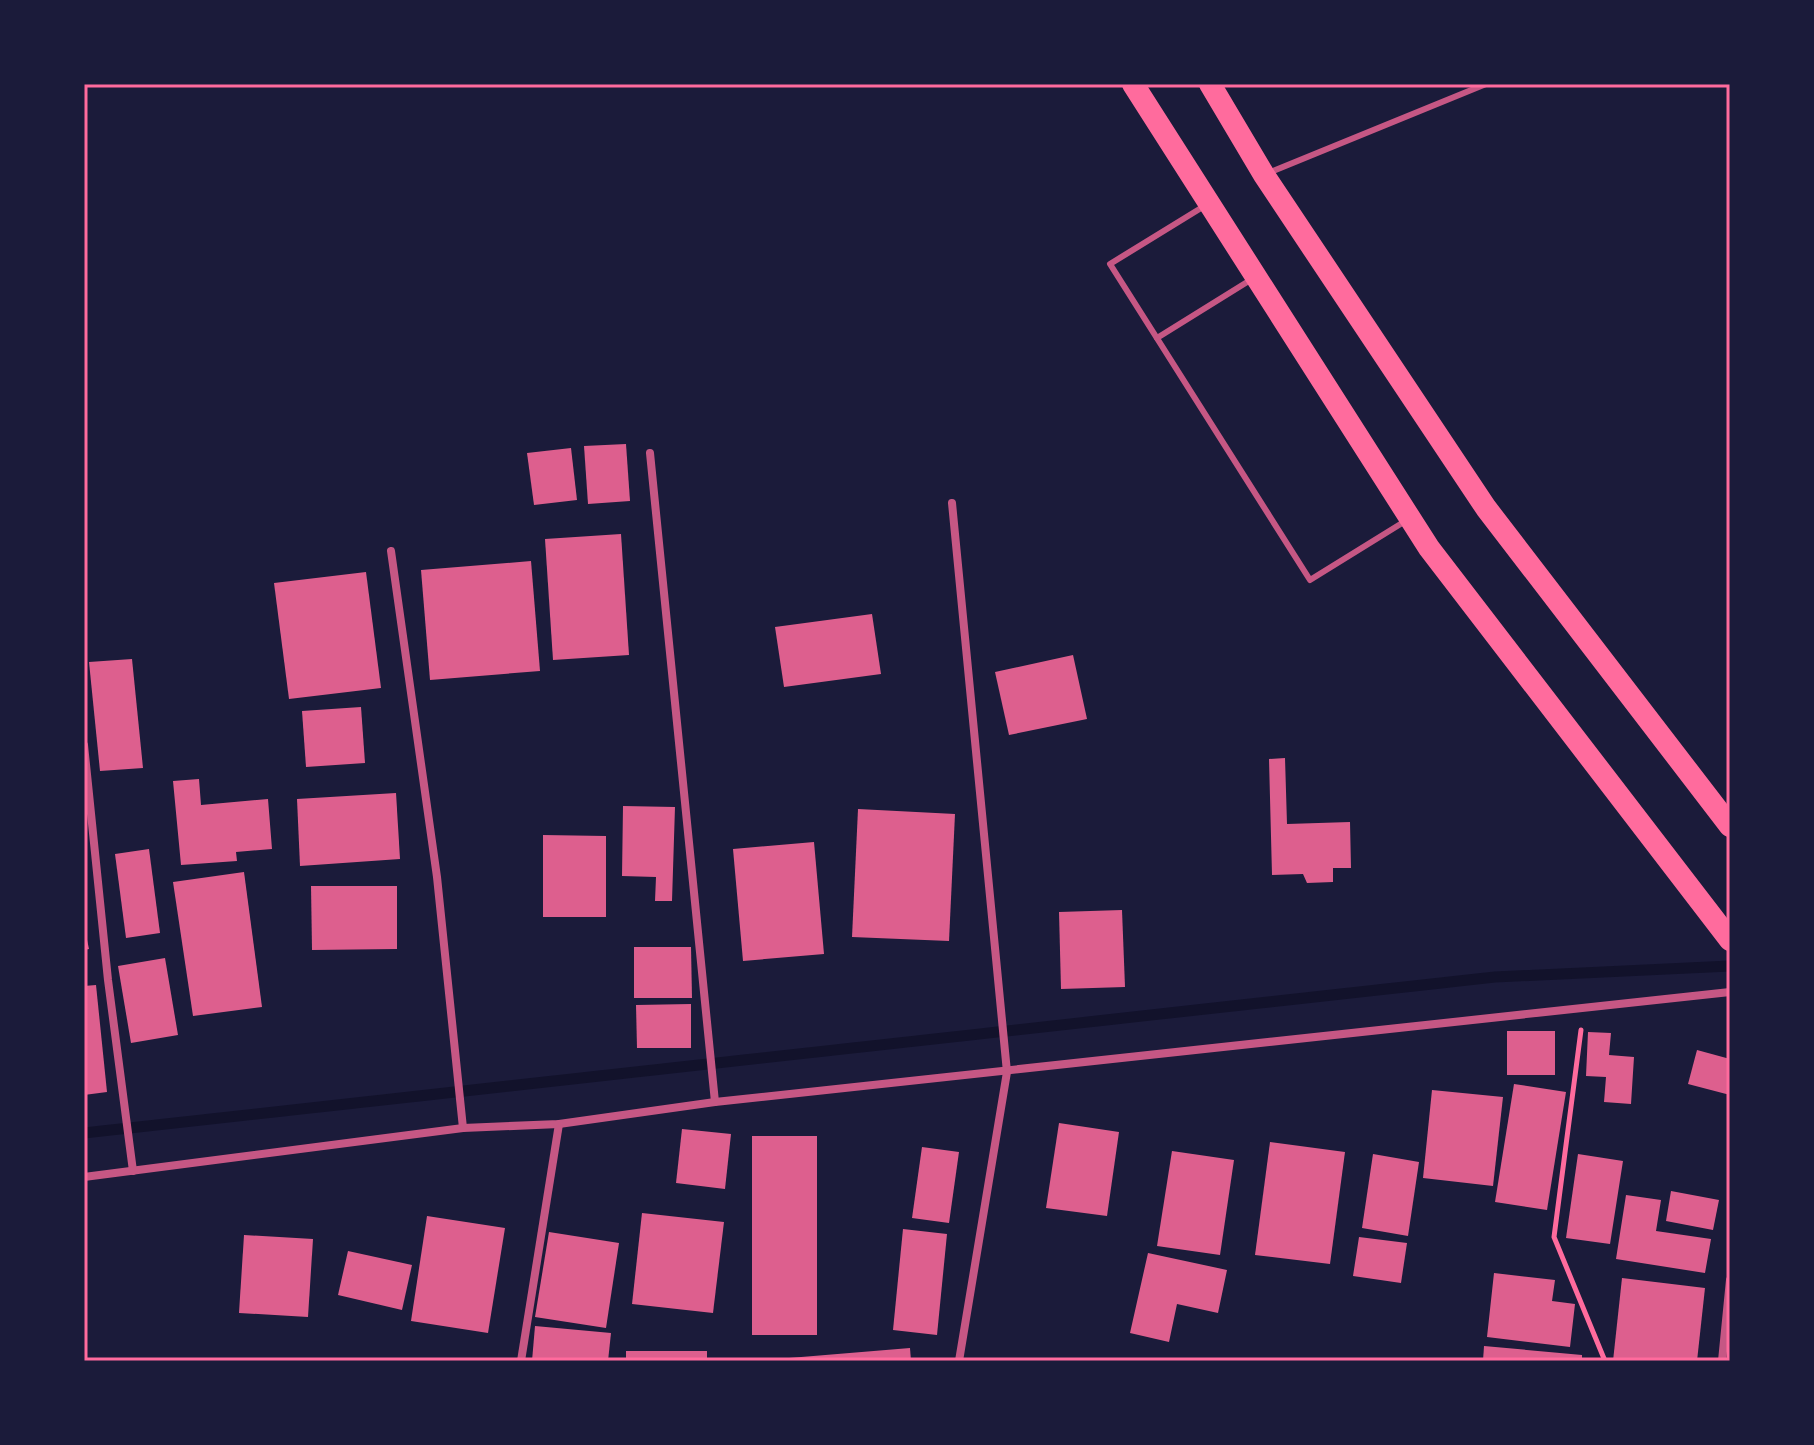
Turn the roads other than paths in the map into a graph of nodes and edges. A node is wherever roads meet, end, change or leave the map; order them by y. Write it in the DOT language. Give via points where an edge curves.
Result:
graph roads {
  1 [pos="1133,84"];
  2 [pos="1210,84"];
  3 [pos="1486,84"];
  4 [pos="1264,175"];
  5 [pos="1208,203"];
  6 [pos="1256,276"];
  7 [pos="1157,338"];
  8 [pos="650,453"];
  9 [pos="952,503"];
  10 [pos="1410,518"];
  11 [pos="391,551"];
  12 [pos="84,745"];
  13 [pos="1730,826"];
  14 [pos="1730,940"];
  15 [pos="1730,992"];
  16 [pos="1007,1072"];
  17 [pos="715,1102"];
  18 [pos="559,1124"];
  19 [pos="463,1128"];
  20 [pos="133,1171"];
  21 [pos="84,1177"];
  22 [pos="1730,1280"];
  23 [pos="521,1361"];
  24 [pos="959,1361"];
  25 [pos="1722,1361"];
  1 -- 5 [label="highway"];
  2 -- 4 [label="highway"];
  3 -- 4 [label="lane"];
  4 -- 13 [label="highway" via="1486,508"];
  5 -- 6 [label="highway"];
  5 -- 7 [label="lane" via="1110,264"];
  6 -- 7 [label="lane"];
  6 -- 10 [label="highway"];
  7 -- 10 [label="lane" via="1310,580"];
  8 -- 17 [label="street"];
  9 -- 16 [label="street"];
  10 -- 14 [label="highway"];
  11 -- 19 [label="street" via="437,877"];
  12 -- 20 [label="street"];
  15 -- 16 [label="street"];
  16 -- 17 [label="street"];
  16 -- 24 [label="street"];
  17 -- 18 [label="street"];
  18 -- 19 [label="street"];
  18 -- 23 [label="street"];
  19 -- 20 [label="street"];
  20 -- 21 [label="street"];
  22 -- 25 [label="street"];
}
